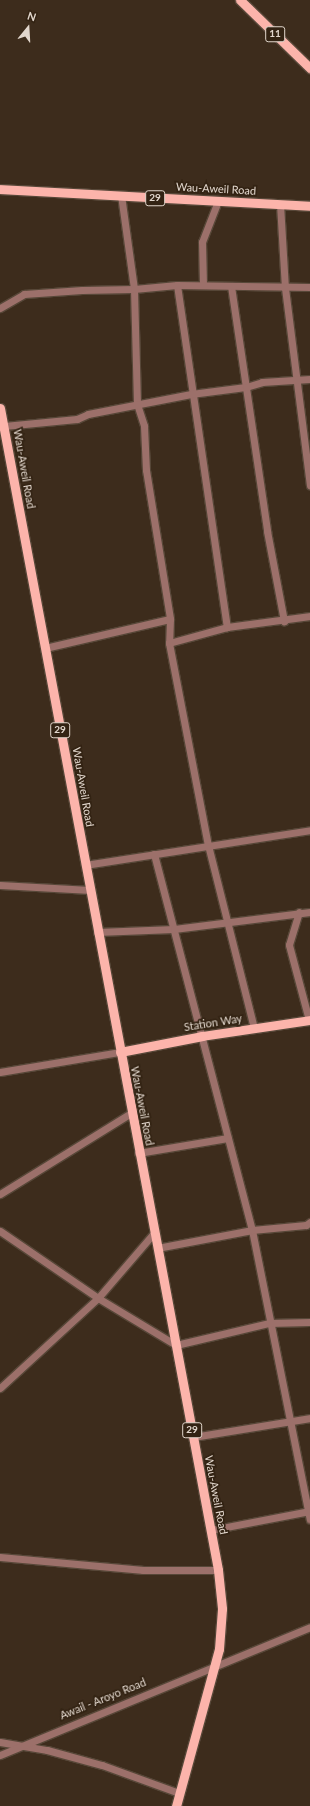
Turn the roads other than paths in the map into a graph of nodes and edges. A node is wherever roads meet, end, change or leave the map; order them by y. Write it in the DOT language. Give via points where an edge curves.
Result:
graph roads {
  1 [pos="240,0"];
  2 [pos="310,68"];
  3 [pos="0,189"];
  4 [pos="121,195"];
  5 [pos="218,202"];
  6 [pos="280,204"];
  7 [pos="310,206"];
  8 [pos="177,285"];
  9 [pos="203,285"];
  10 [pos="231,286"];
  11 [pos="310,287"];
  12 [pos="285,288"];
  13 [pos="134,289"];
  14 [pos="0,308"];
  15 [pos="310,379"];
  16 [pos="297,381"];
  17 [pos="246,387"];
  18 [pos="192,394"];
  19 [pos="137,404"];
  20 [pos="0,408"];
  21 [pos="4,426"];
  22 [pos="310,485"];
  23 [pos="310,616"];
  24 [pos="170,619"];
  25 [pos="284,621"];
  26 [pos="227,627"];
  27 [pos="169,643"];
  28 [pos="45,648"];
  29 [pos="309,833"];
  30 [pos="208,845"];
  31 [pos="154,854"];
  32 [pos="85,865"];
  33 [pos="0,885"];
  34 [pos="90,890"];
  35 [pos="299,912"];
  36 [pos="310,912"];
  37 [pos="228,924"];
  38 [pos="174,929"];
  39 [pos="97,932"];
  40 [pos="310,1020"];
  41 [pos="254,1028"];
  42 [pos="202,1036"];
  43 [pos="120,1052"];
  44 [pos="0,1072"];
  45 [pos="131,1113"];
  46 [pos="228,1138"];
  47 [pos="138,1153"];
  48 [pos="0,1194"];
  49 [pos="310,1222"];
  50 [pos="252,1230"];
  51 [pos="0,1231"];
  52 [pos="154,1234"];
  53 [pos="157,1248"];
  54 [pos="98,1298"];
  55 [pos="310,1322"];
  56 [pos="269,1323"];
  57 [pos="176,1345"];
  58 [pos="0,1388"];
  59 [pos="310,1418"];
  60 [pos="290,1422"];
  61 [pos="193,1437"];
  62 [pos="309,1514"];
  63 [pos="211,1530"];
  64 [pos="0,1557"];
  65 [pos="218,1570"];
  66 [pos="310,1627"];
  67 [pos="215,1664"];
  68 [pos="0,1742"];
  69 [pos="23,1746"];
  70 [pos="0,1755"];
  71 [pos="179,1793"];
  72 [pos="176,1806"];
  1 -- 2 [label="main road, 11"];
  3 -- 4 [label="main road, Wau-Aweil Road / 29"];
  4 -- 5 [label="main road, Wau-Aweil Road / 29"];
  4 -- 13 [label="street"];
  5 -- 6 [label="main road, Wau-Aweil Road / 29"];
  5 -- 9 [label="street" via="202,242"];
  6 -- 7 [label="main road, Wau-Aweil Road / 29"];
  6 -- 12 [label="street"];
  8 -- 9 [label="street"];
  8 -- 13 [label="street"];
  8 -- 18 [label="street"];
  9 -- 10 [label="street"];
  10 -- 12 [label="street"];
  10 -- 17 [label="street"];
  11 -- 12 [label="street"];
  12 -- 16 [label="street"];
  13 -- 14 [label="street" via="24,294"];
  13 -- 19 [label="street"];
  15 -- 16 [label="street"];
  16 -- 17 [label="street" via="262,382"];
  16 -- 22 [label="street"];
  17 -- 18 [label="street"];
  17 -- 25 [label="street"];
  18 -- 19 [label="street"];
  18 -- 26 [label="street" via="216,538"];
  19 -- 21 [label="street" via="77,418"];
  19 -- 24 [label="street" via="144,426 146,470"];
  20 -- 21 [label="main road, Wau-Aweil Road / 29"];
  21 -- 28 [label="main road, Wau-Aweil Road / 29"];
  23 -- 25 [label="street"];
  24 -- 27 [label="street"];
  24 -- 28 [label="street"];
  25 -- 26 [label="street"];
  26 -- 27 [label="street"];
  27 -- 30 [label="street"];
  28 -- 32 [label="main road, Wau-Aweil Road / 29"];
  29 -- 30 [label="street"];
  30 -- 31 [label="street"];
  30 -- 37 [label="street"];
  31 -- 32 [label="street"];
  31 -- 38 [label="street"];
  32 -- 34 [label="main road, Wau-Aweil Road / 29"];
  33 -- 34 [label="street"];
  34 -- 39 [label="main road, Wau-Aweil Road / 29"];
  35 -- 36 [label="street"];
  35 -- 37 [label="street"];
  35 -- 40 [label="street" via="289,945"];
  37 -- 38 [label="street"];
  37 -- 41 [label="street"];
  38 -- 39 [label="street"];
  38 -- 42 [label="street"];
  39 -- 43 [label="main road, Wau-Aweil Road / 29"];
  40 -- 41 [label="main road, Station Way"];
  41 -- 42 [label="main road, Station Way"];
  42 -- 43 [label="main road, Station Way"];
  42 -- 46 [label="street"];
  43 -- 44 [label="street"];
  43 -- 45 [label="main road, Wau-Aweil Road / 29"];
  45 -- 47 [label="main road, Wau-Aweil Road / 29"];
  45 -- 48 [label="street"];
  46 -- 47 [label="street"];
  46 -- 50 [label="street"];
  47 -- 52 [label="main road, Wau-Aweil Road / 29"];
  49 -- 50 [label="street" via="306,1225"];
  50 -- 53 [label="street"];
  50 -- 56 [label="street"];
  51 -- 54 [label="street"];
  52 -- 53 [label="main road, Wau-Aweil Road / 29"];
  52 -- 54 [label="street"];
  53 -- 57 [label="main road, Wau-Aweil Road / 29"];
  54 -- 57 [label="street"];
  54 -- 58 [label="street"];
  55 -- 56 [label="street"];
  56 -- 57 [label="street"];
  56 -- 60 [label="street"];
  57 -- 61 [label="main road, Wau-Aweil Road / 29"];
  59 -- 60 [label="street"];
  60 -- 61 [label="street"];
  60 -- 62 [label="street"];
  61 -- 63 [label="main road, Wau-Aweil Road / 29"];
  62 -- 63 [label="street"];
  63 -- 65 [label="main road, Wau-Aweil Road / 29"];
  64 -- 65 [label="street" via="143,1570"];
  65 -- 67 [label="main road, Wau-Aweil Road / 29" via="222,1629"];
  66 -- 67 [label="street, Awail - Aroyo Road"];
  67 -- 69 [label="street, Awail - Aroyo Road"];
  67 -- 71 [label="main road, Wau-Aweil Road / 29"];
  68 -- 69 [label="street"];
  69 -- 70 [label="street, Awail - Aroyo Road"];
  69 -- 71 [label="street" via="102,1765"];
  71 -- 72 [label="main road, Wau-Aweil Road / 29"];
}
